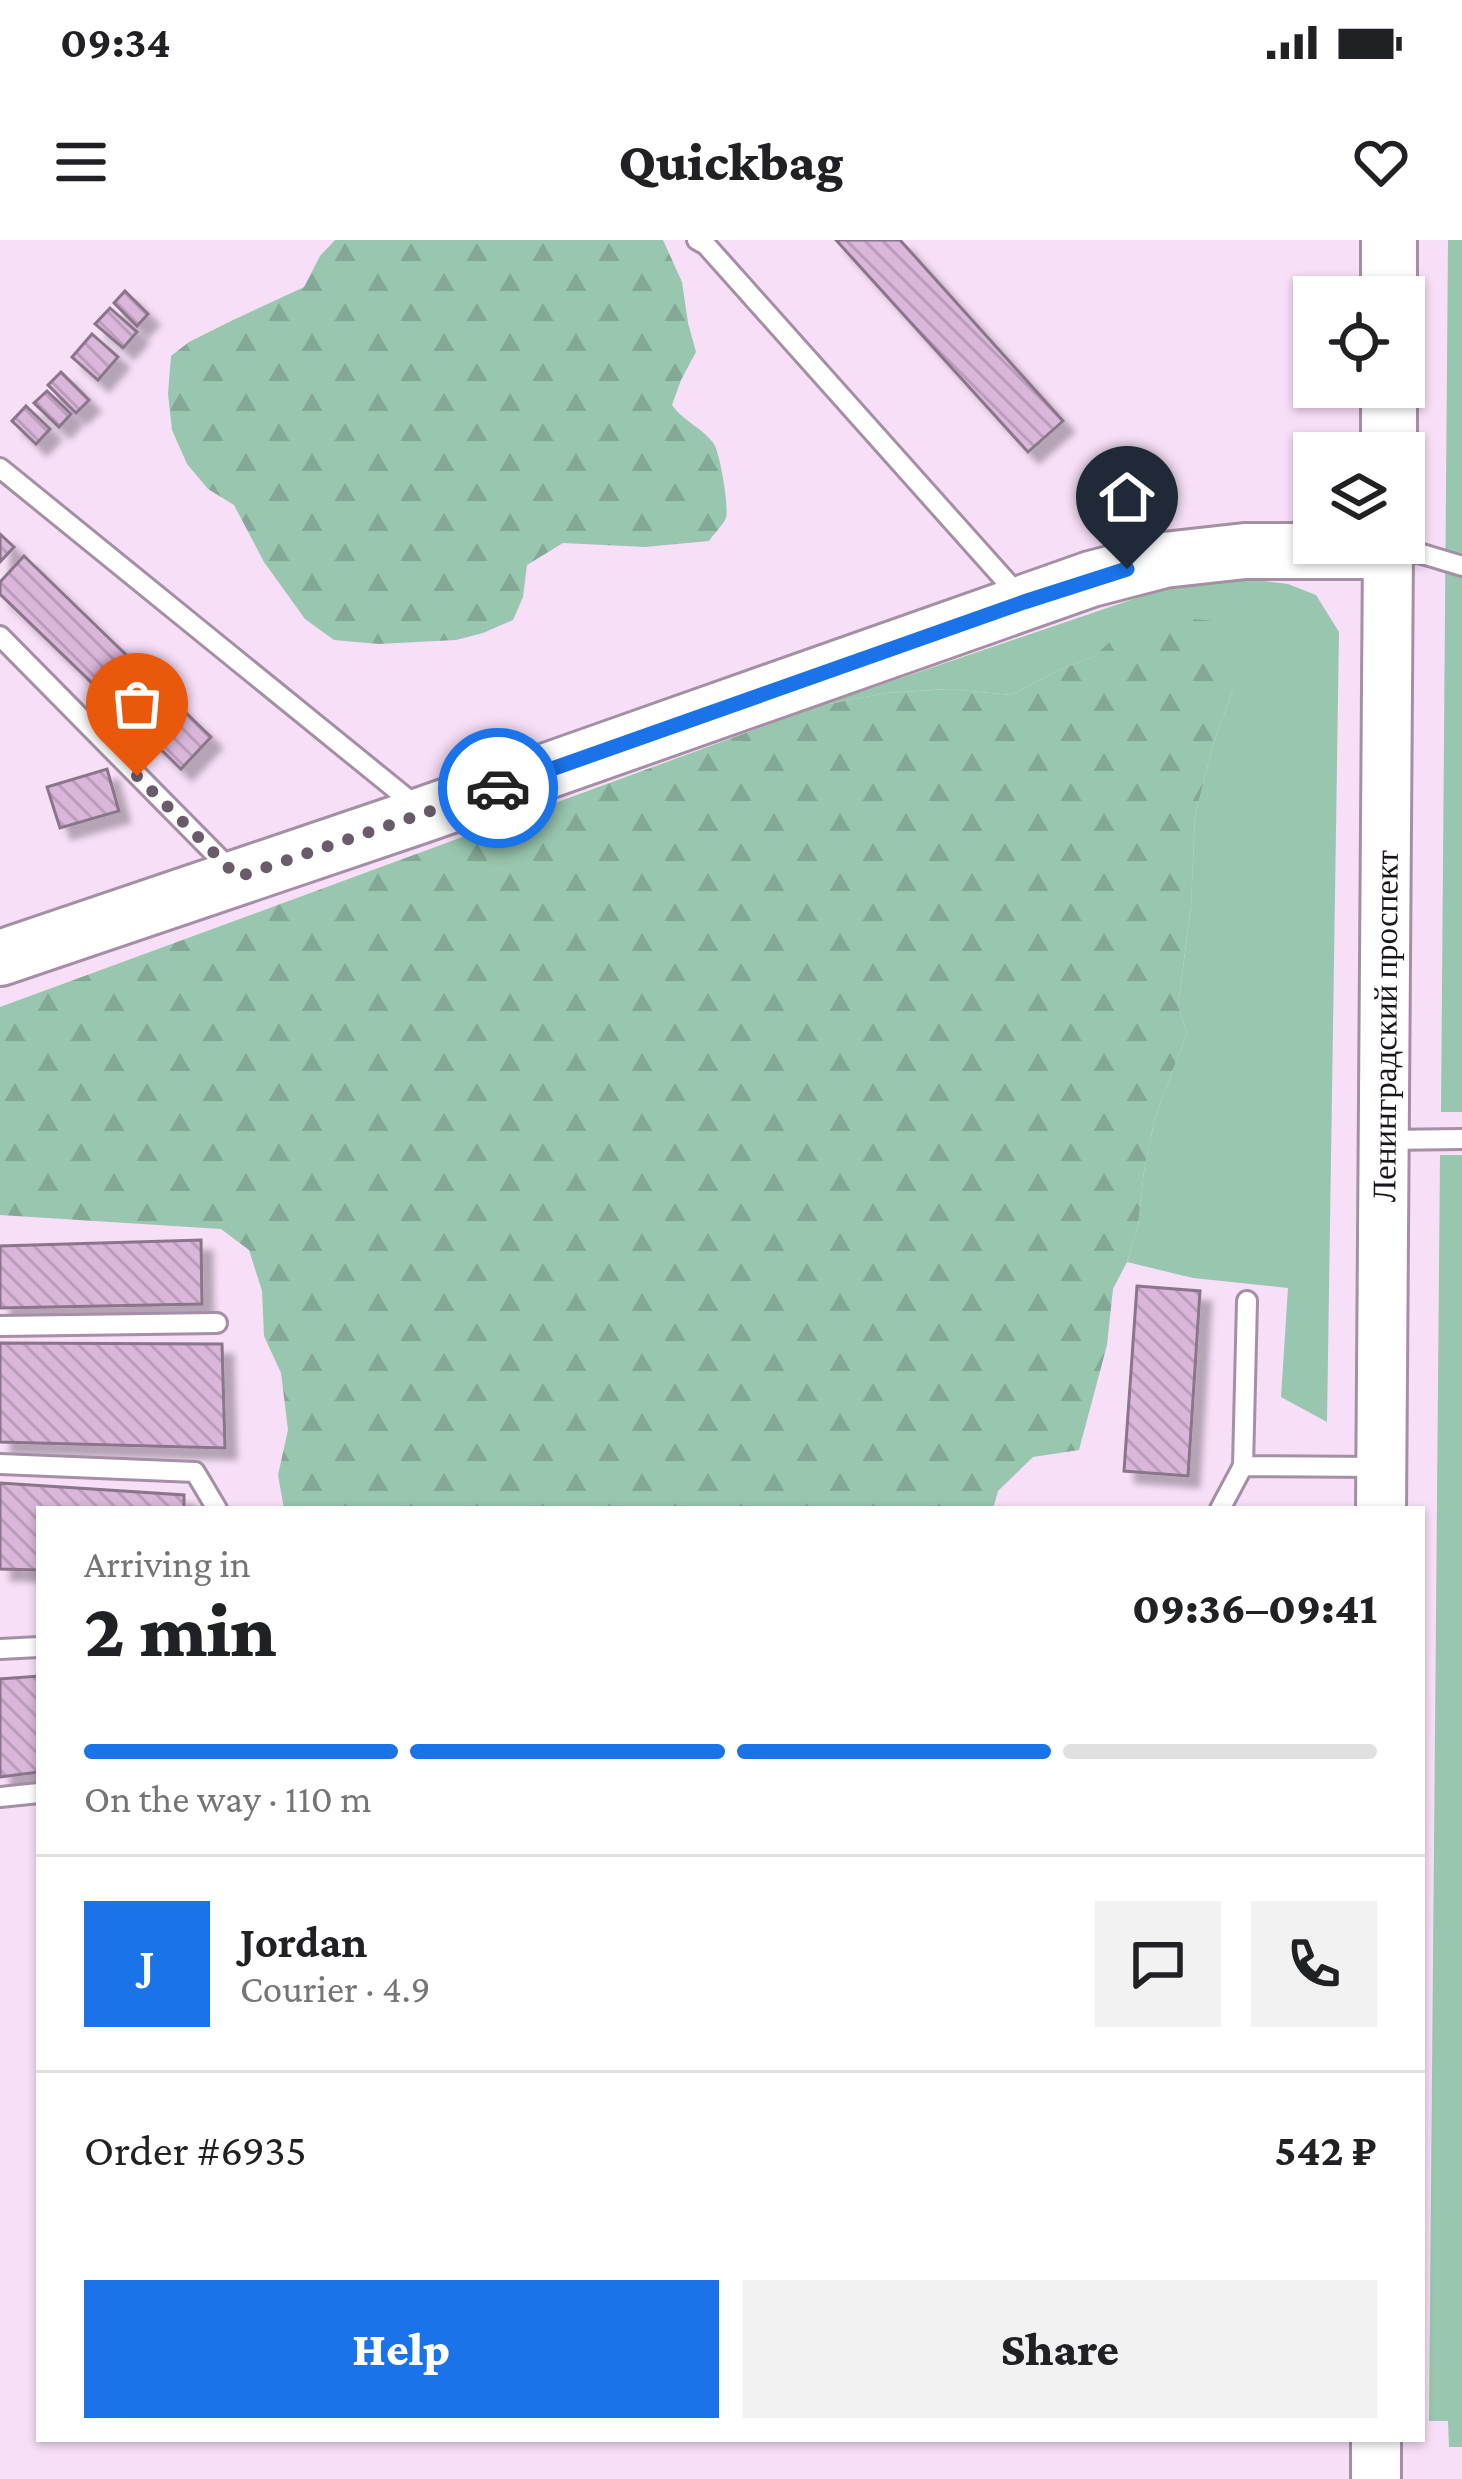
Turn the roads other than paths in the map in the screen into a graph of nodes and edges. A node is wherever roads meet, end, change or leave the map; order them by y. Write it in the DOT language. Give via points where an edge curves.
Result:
graph roads {
  1 [pos="697,240"];
  2 [pos="1389,240"];
  3 [pos="1389,276"];
  4 [pos="0,468"];
  5 [pos="1293,550"];
  6 [pos="1425,555"];
  7 [pos="1388,564"];
  8 [pos="1462,566"];
  9 [pos="1024,602"];
  10 [pos="0,636"];
  11 [pos="425,814"];
  12 [pos="238,877"];
  13 [pos="0,958"];
  14 [pos="1462,1139"];
  15 [pos="1384,1140"];
  16 [pos="1246,1301"];
  17 [pos="217,1323"];
  18 [pos="0,1326"];
  19 [pos="0,1464"];
  20 [pos="1244,1466"];
  21 [pos="1381,1488"];
  22 [pos="215,1506"];
  23 [pos="1222,1506"];
  24 [pos="36,1647"];
  25 [pos="0,1649"];
  26 [pos="36,1793"];
  27 [pos="0,1797"];
  28 [pos="1376,2442"];
  29 [pos="1376,2479"];
  1 -- 9 [label="lane"];
  2 -- 3 [label="main road"];
  4 -- 11 [label="lane"];
  5 -- 9 [label="main road" via="1164,560"];
  6 -- 8 [label="lane"];
  7 -- 15 [label="street, Ленинградский проспект"];
  9 -- 11 [label="main road"];
  10 -- 12 [label="lane"];
  11 -- 12 [label="main road"];
  12 -- 13 [label="main road"];
  14 -- 15 [label="lane"];
  15 -- 21 [label="street, Ленинградский проспект"];
  16 -- 20 [label="lane"];
  17 -- 18 [label="lane"];
  19 -- 22 [label="lane" via="195,1472"];
  20 -- 21 [label="lane"];
  20 -- 23 [label="lane"];
  24 -- 25 [label="lane"];
  26 -- 27 [label="lane"];
  28 -- 29 [label="street"];
}
